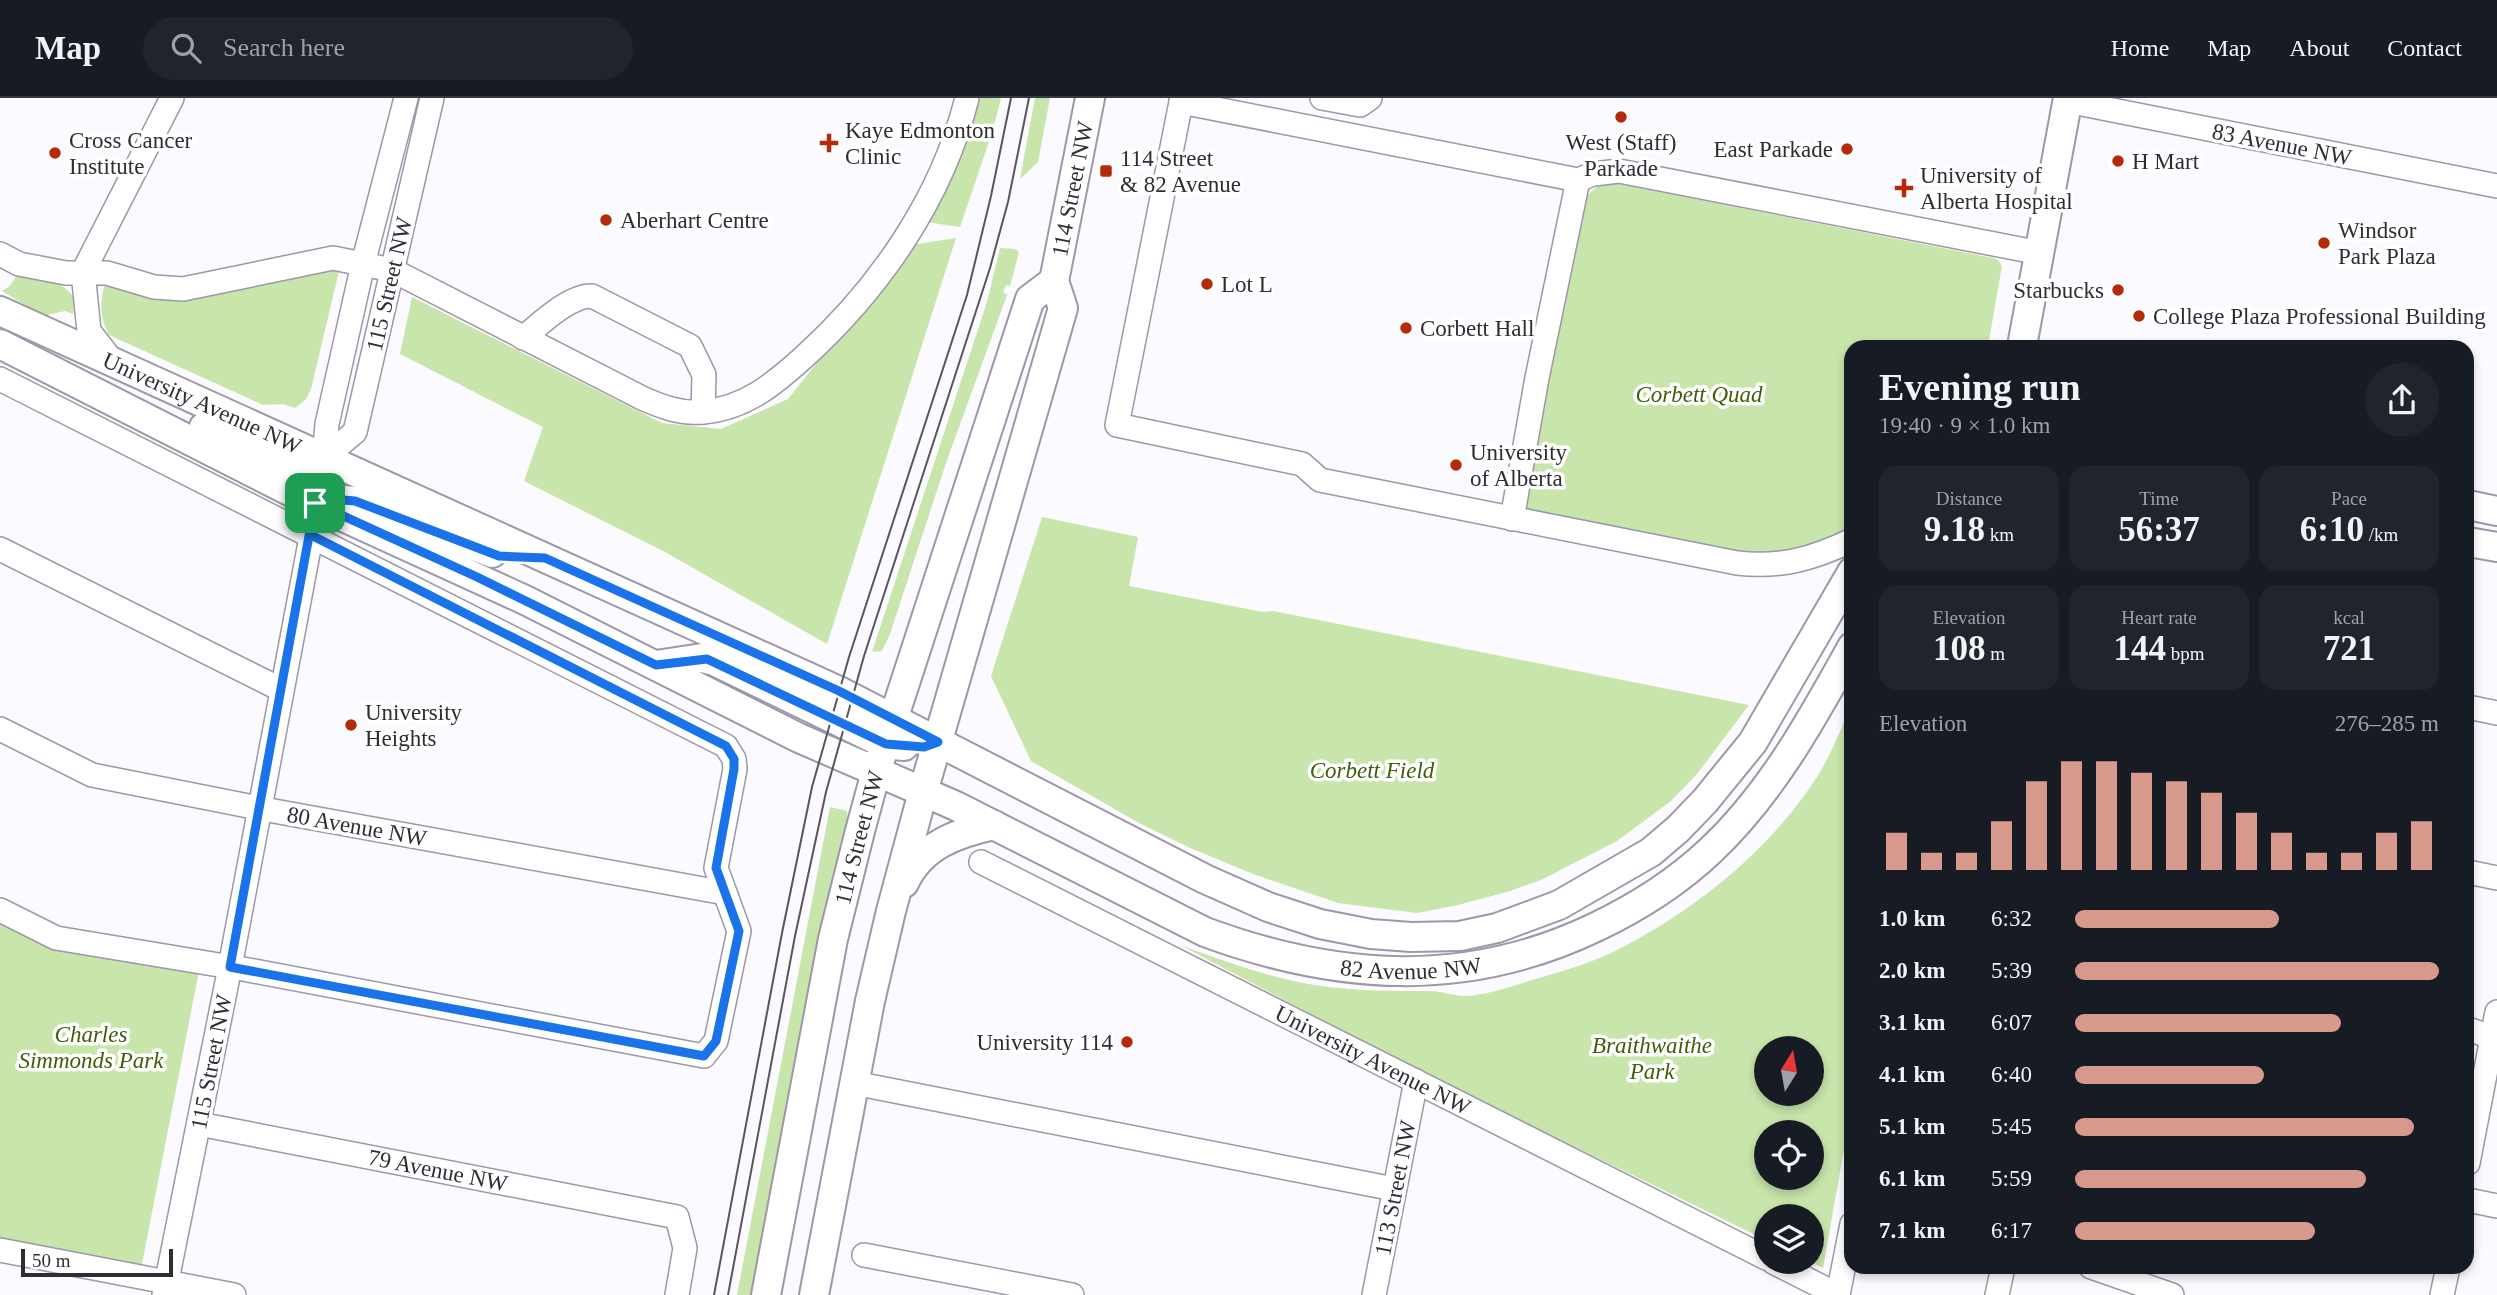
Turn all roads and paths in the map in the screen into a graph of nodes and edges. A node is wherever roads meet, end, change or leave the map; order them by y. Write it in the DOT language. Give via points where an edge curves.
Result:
graph roads {
  1 [pos="172,98"];
  2 [pos="406,98"];
  3 [pos="432,98"];
  4 [pos="967,98"];
  5 [pos="1090,98"];
  6 [pos="1322,98"];
  7 [pos="1370,98"];
  8 [pos="2068,99"];
  9 [pos="1182,100"];
  10 [pos="1578,180"];
  11 [pos="2497,186"];
  12 [pos="2040,253"];
  13 [pos="0,254"];
  14 [pos="363,264"];
  15 [pos="392,270"];
  16 [pos="83,272"];
  17 [pos="1054,281"];
  18 [pos="0,311"];
  19 [pos="523,338"];
  20 [pos="2023,340"];
  21 [pos="0,344"];
  22 [pos="113,362"];
  23 [pos="0,379"];
  24 [pos="108,398"];
  25 [pos="703,412"];
  26 [pos="324,458"];
  27 [pos="315,503"];
  28 [pos="2474,506"];
  29 [pos="2497,511"];
  30 [pos="1512,519"];
  31 [pos="311,535"];
  32 [pos="1844,543"];
  33 [pos="2474,543"];
  34 [pos="2497,547"];
  35 [pos="0,548"];
  36 [pos="545,558"];
  37 [pos="1844,586"];
  38 [pos="1844,661"];
  39 [pos="656,665"];
  40 [pos="282,690"];
  41 [pos="2474,708"];
  42 [pos="2497,713"];
  43 [pos="0,729"];
  44 [pos="890,731"];
  45 [pos="938,742"];
  46 [pos="876,772"];
  47 [pos="923,792"];
  48 [pos="259,808"];
  49 [pos="994,825"];
  50 [pos="981,862"];
  51 [pos="2474,874"];
  52 [pos="2497,878"];
  53 [pos="724,893"];
  54 [pos="0,910"];
  55 [pos="891,911"];
  56 [pos="230,967"];
  57 [pos="2497,1012"];
  58 [pos="2474,1031"];
  59 [pos="2495,1038"];
  60 [pos="1416,1081"];
  61 [pos="854,1083"];
  62 [pos="199,1124"];
  63 [pos="2474,1135"];
  64 [pos="1394,1189"];
  65 [pos="2474,1201"];
  66 [pos="2497,1206"];
  67 [pos="0,1250"];
  68 [pos="1754,1252"];
  69 [pos="864,1255"];
  70 [pos="1844,1265"];
  71 [pos="1797,1274"];
  72 [pos="2002,1274"];
  73 [pos="2111,1274"];
  74 [pos="2446,1274"];
  75 [pos="165,1288"];
  76 [pos="234,1295"];
  77 [pos="677,1295"];
  78 [pos="766,1295"];
  79 [pos="814,1295"];
  80 [pos="1072,1295"];
  81 [pos="1374,1295"];
  82 [pos="1838,1295"];
  83 [pos="1997,1295"];
  84 [pos="2172,1295"];
  85 [pos="2442,1295"];
  1 -- 16 [label="street"];
  2 -- 14 [label="street, 115 Street NW"];
  3 -- 15 [label="street, 115 Street NW"];
  4 -- 25 [label="street" via="953,145 925,204 873,284 774,385 749,400"];
  5 -- 17 [label="main road, 114 Street NW"];
  6 -- 7 [label="street" via="1360,105"];
  8 -- 11 [label="street, 83 Avenue NW"];
  8 -- 12 [label="main road"];
  9 -- 10 [label="street"];
  9 -- 30 [label="street" via="1117,425 1301,464 1320,480"];
  10 -- 12 [label="street" via="1619,171"];
  10 -- 30 [label="street"];
  12 -- 20 [label="main road"];
  13 -- 16 [label="street" via="19,264"];
  14 -- 15 [label="street"];
  14 -- 16 [label="street" via="333,258 183,289"];
  14 -- 26 [label="street, 115 Street NW" via="327,424"];
  15 -- 19 [label="street"];
  15 -- 26 [label="street, 115 Street NW" via="355,432"];
  16 -- 22 [label="street" via="89,331"];
  17 -- 44 [label="main road, 114 Street NW" via="1030,299"];
  17 -- 45 [label="main road, 114 Street NW" via="1063,308"];
  18 -- 22 [label="main road, University Avenue NW"];
  19 -- 25 [label="street" via="660,406"];
  19 -- 25 [label="street" via="570,303 592,296 690,346 704,375"];
  21 -- 24 [label="main road, University Avenue NW"];
  22 -- 26 [label="main road, University Avenue NW"];
  23 -- 31 [label="street"];
  24 -- 26 [label="main road" via="170,412 288,464 309,465"];
  24 -- 27 [label="main road, University Avenue NW"];
  26 -- 27 [label="street, 115 Street NW"];
  26 -- 36 [label="main road, University Avenue NW"];
  27 -- 31 [label="street, 115 Street NW"];
  27 -- 36 [label="main road" via="355,501 499,556"];
  27 -- 39 [label="main road, University Avenue NW"];
  28 -- 29 [label="main road"];
  30 -- 32 [label="street" via="1737,564 1791,562"];
  31 -- 40 [label="street, 115 Street NW"];
  31 -- 53 [label="street" via="726,746 734,769 716,868"];
  33 -- 34 [label="main road"];
  35 -- 40 [label="street"];
  36 -- 44 [label="main road, University Avenue NW" via="839,691"];
  37 -- 45 [label="main road, 82 Avenue NW" via="1753,742 1678,829 1651,852 1559,905 1460,936 1371,934 1320,924 1268,906 1205,879"];
  38 -- 49 [label="main road, 82 Avenue NW" via="1763,793 1711,851 1667,888 1567,941 1455,970 1348,968 1246,947 1205,932"];
  39 -- 44 [label="main road" via="714,661"];
  39 -- 46 [label="main road, University Avenue NW"];
  40 -- 48 [label="street, 115 Street NW"];
  41 -- 42 [label="street"];
  43 -- 48 [label="street, 80 Avenue NW" via="92,775"];
  44 -- 45 [label="main road, University Avenue NW"];
  44 -- 46 [label="main road, 114 Street NW"];
  45 -- 47 [label="main road, 114 Street NW"];
  46 -- 47 [label="main road, 82 Avenue NW"];
  46 -- 78 [label="main road, 114 Street NW" via="833,939"];
  47 -- 49 [label="main road, 82 Avenue NW"];
  47 -- 55 [label="main road, 114 Street NW"];
  48 -- 53 [label="street, 80 Avenue NW"];
  48 -- 56 [label="street, 115 Street NW"];
  49 -- 55 [label="main road" via="958,834 927,852 910,871"];
  50 -- 60 [label="street, University Avenue NW"];
  51 -- 52 [label="street"];
  53 -- 56 [label="street" via="739,931 716,1041 704,1056"];
  54 -- 56 [label="street" via="56,938"];
  55 -- 61 [label="main road, 114 Street NW"];
  56 -- 62 [label="street, 115 Street NW"];
  57 -- 59 [label="street"];
  58 -- 59 [label="street"];
  59 -- 63 [label="street"];
  60 -- 64 [label="street, 113 Street NW"];
  60 -- 68 [label="street, University Avenue NW"];
  61 -- 64 [label="street"];
  61 -- 79 [label="main road, 114 Street NW"];
  62 -- 75 [label="street, 115 Street NW"];
  62 -- 77 [label="street, 79 Avenue NW" via="677,1217 685,1248"];
  64 -- 81 [label="street, 113 Street NW"];
  65 -- 66 [label="street"];
  67 -- 75 [label="street"];
  69 -- 80 [label="street"];
  70 -- 82 [label="street"];
  71 -- 82 [label="street"];
  72 -- 83 [label="street"];
  73 -- 84 [label="street"];
  74 -- 85 [label="street"];
  75 -- 76 [label="street"];
}
